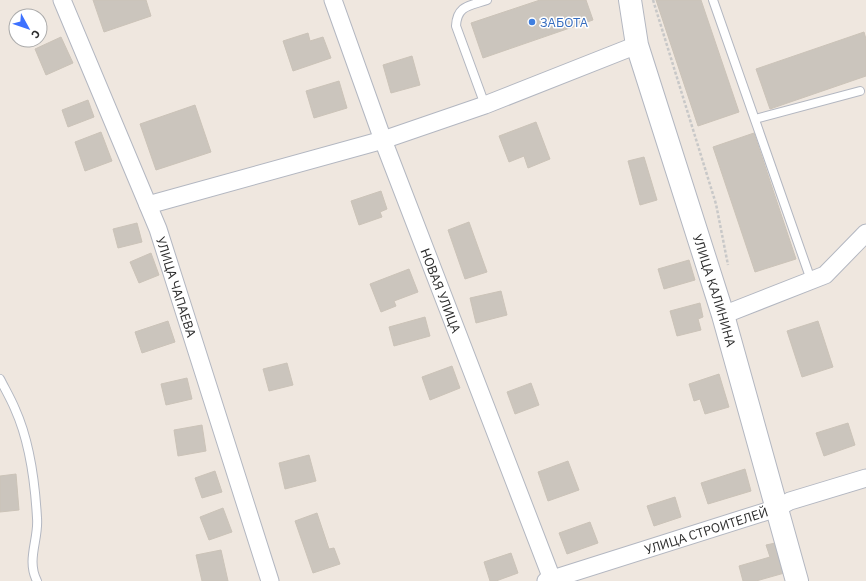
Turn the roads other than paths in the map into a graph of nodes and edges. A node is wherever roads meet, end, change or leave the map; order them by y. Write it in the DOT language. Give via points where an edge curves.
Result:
graph roads {
  1 [pos="62,0"];
  2 [pos="333,0"];
  3 [pos="487,0"];
  4 [pos="630,0"];
  5 [pos="713,0"];
  6 [pos="637,45"];
  7 [pos="860,91"];
  8 [pos="485,105"];
  9 [pos="755,119"];
  10 [pos="383,140"];
  11 [pos="148,205"];
  12 [pos="866,233"];
  13 [pos="811,280"];
  14 [pos="723,315"];
  15 [pos="0,379"];
  16 [pos="866,478"];
  17 [pos="777,508"];
  18 [pos="549,580"];
  19 [pos="37,581"];
  20 [pos="270,581"];
  21 [pos="797,581"];
  1 -- 11 [label="street, УЛИЦА ЧАПАЕВА"];
  2 -- 10 [label="street, НОВАЯ УЛИЦА"];
  3 -- 8 [label="lane" via="462,8 457,16 456,26"];
  4 -- 6 [label="street, УЛИЦА КАЛИНИНА"];
  5 -- 9 [label="lane"];
  6 -- 8 [label="street"];
  6 -- 14 [label="street, УЛИЦА КАЛИНИНА"];
  7 -- 9 [label="lane"];
  8 -- 10 [label="street"];
  9 -- 13 [label="lane"];
  10 -- 11 [label="street"];
  10 -- 18 [label="street, НОВАЯ УЛИЦА"];
  11 -- 20 [label="street, УЛИЦА ЧАПАЕВА" via="158,229"];
  12 -- 13 [label="street" via="825,275"];
  13 -- 14 [label="street"];
  14 -- 17 [label="street, УЛИЦА КАЛИНИНА"];
  15 -- 19 [label="lane" via="16,410 26,443 34,485 38,520 32,560"];
  16 -- 17 [label="street, УЛИЦА СТРОИТЕЛЕЙ" via="790,501"];
  17 -- 18 [label="street, УЛИЦА СТРОИТЕЛЕЙ"];
  17 -- 21 [label="street, УЛИЦА КАЛИНИНА"];
}
